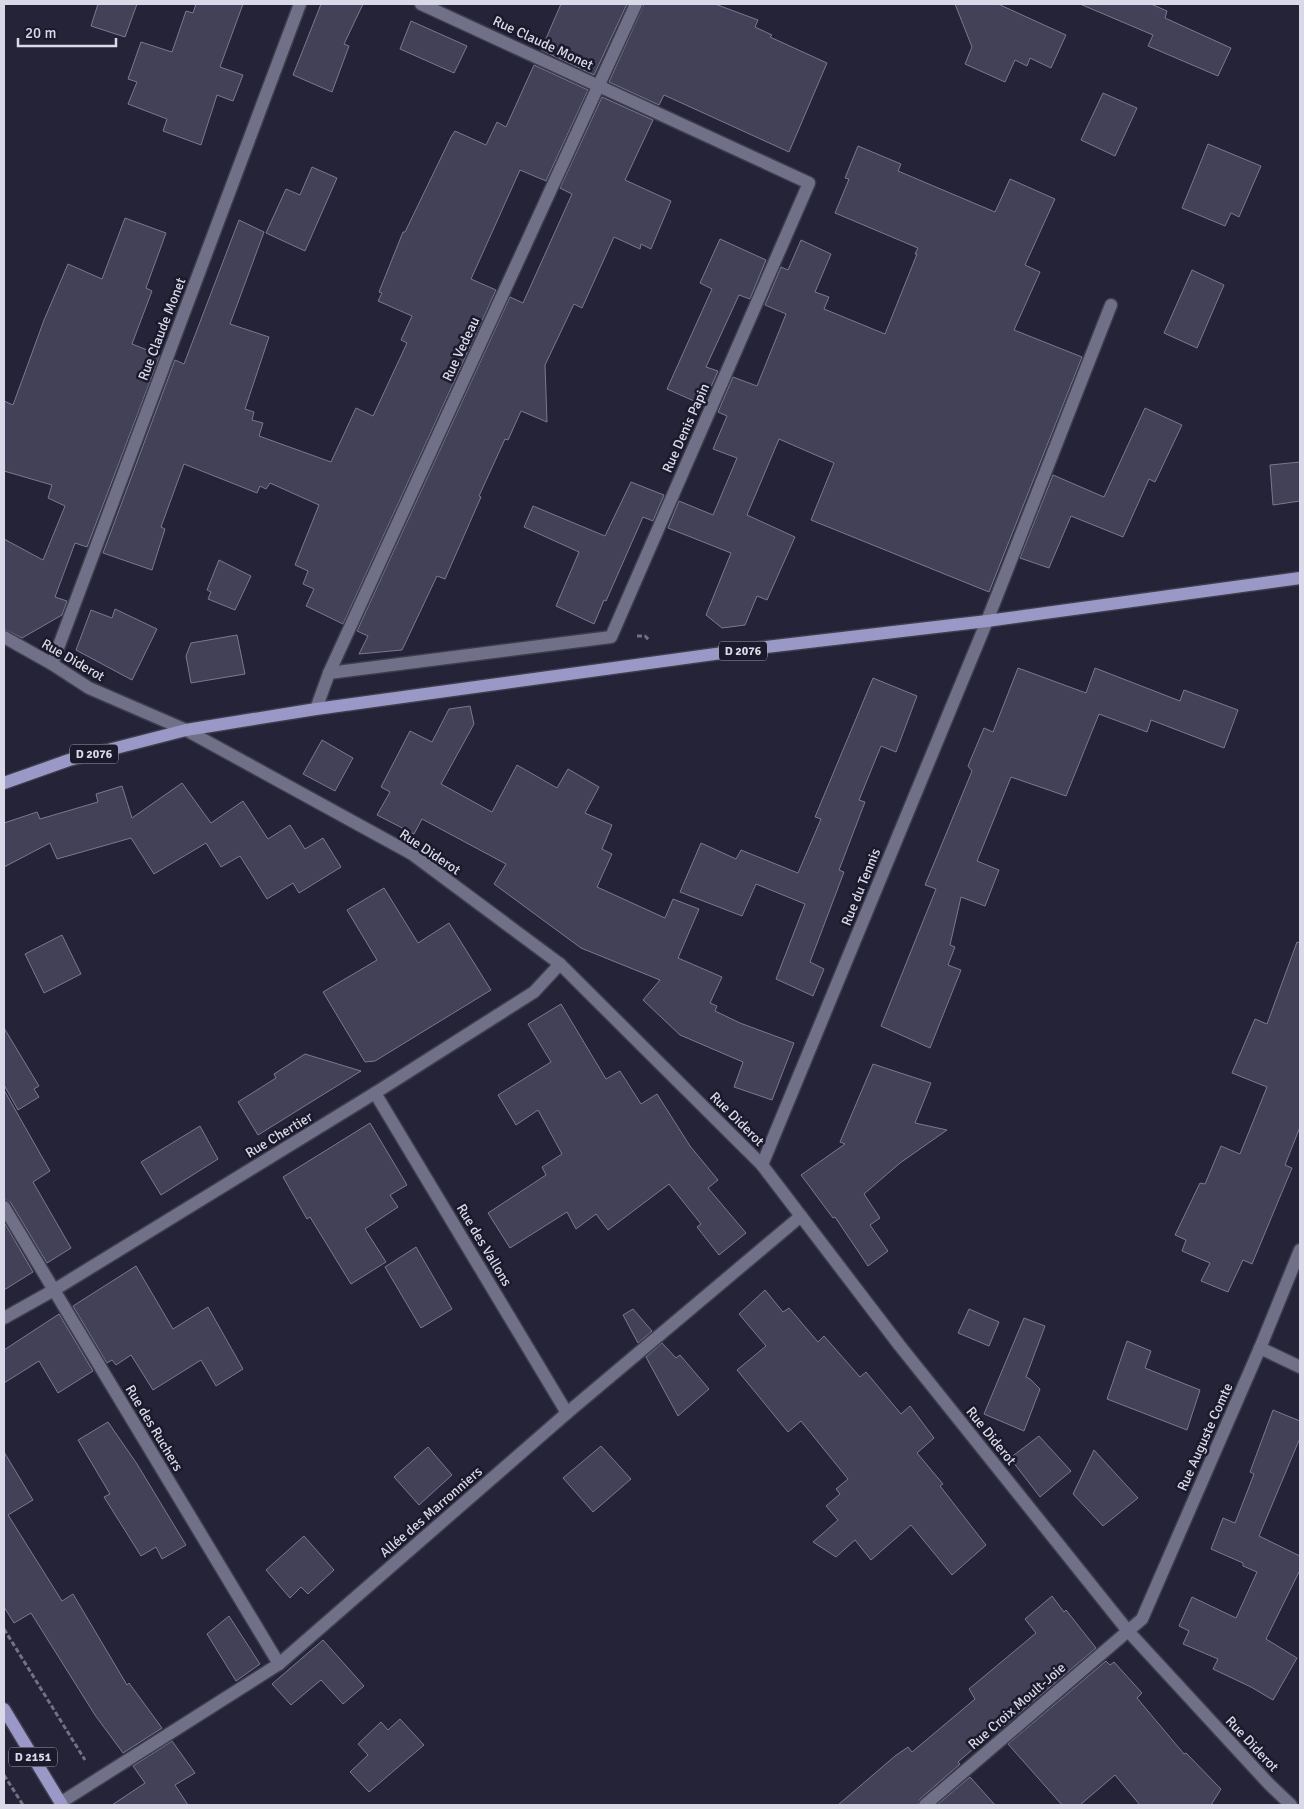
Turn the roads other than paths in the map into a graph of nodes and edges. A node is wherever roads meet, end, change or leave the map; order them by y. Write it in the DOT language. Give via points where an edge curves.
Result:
graph roads {
  1 [pos="300,4"];
  2 [pos="421,4"];
  3 [pos="636,4"];
  4 [pos="599,86"];
  5 [pos="1111,305"];
  6 [pos="1300,578"];
  7 [pos="987,621"];
  8 [pos="4,637"];
  9 [pos="52,664"];
  10 [pos="329,673"];
  11 [pos="316,709"];
  12 [pos="186,730"];
  13 [pos="4,783"];
  14 [pos="560,964"];
  15 [pos="375,1094"];
  16 [pos="762,1165"];
  17 [pos="4,1208"];
  18 [pos="801,1216"];
  19 [pos="1300,1250"];
  20 [pos="54,1290"];
  21 [pos="4,1318"];
  22 [pos="1260,1348"];
  23 [pos="1300,1367"];
  24 [pos="567,1413"];
  25 [pos="1128,1631"];
  26 [pos="279,1664"];
  27 [pos="4,1708"];
  28 [pos="61,1804"];
  29 [pos="926,1805"];
  30 [pos="1291,1805"];
  1 -- 9 [label="street, Rue Claude Monet"];
  2 -- 4 [label="street, Rue Claude Monet"];
  3 -- 4 [label="street, Rue Vedeau"];
  4 -- 10 [label="street, Rue Vedeau"];
  4 -- 10 [label="street, Rue Denis Papin" via="809,183 611,637"];
  5 -- 7 [label="street, Rue du Tennis"];
  6 -- 7 [label="main road, D 2076"];
  7 -- 11 [label="main road, D 2076" via="766,647"];
  7 -- 16 [label="street, Rue du Tennis"];
  8 -- 9 [label="street, Rue Diderot"];
  9 -- 12 [label="street, Rue Diderot" via="89,688"];
  10 -- 11 [label="street, Rue Vedeau"];
  11 -- 12 [label="main road, D 2076"];
  12 -- 13 [label="main road, D 2076" via="69,760"];
  12 -- 14 [label="street, Rue Diderot" via="412,854"];
  14 -- 15 [label="street, Rue Chertier" via="534,992"];
  14 -- 16 [label="street, Rue Diderot"];
  15 -- 20 [label="street, Rue Chertier"];
  15 -- 24 [label="street, Rue des Vallons"];
  16 -- 18 [label="street, Rue Diderot"];
  17 -- 20 [label="street, Rue des Ruchers"];
  18 -- 24 [label="street, Allée des Marronniers"];
  18 -- 25 [label="street, Rue Diderot" via="900,1346"];
  19 -- 22 [label="street, Rue Auguste Comte"];
  20 -- 21 [label="street, Rue Chertier"];
  20 -- 26 [label="street, Rue des Ruchers"];
  22 -- 23 [label="street"];
  22 -- 25 [label="street, Rue Auguste Comte" via="1142,1618"];
  24 -- 26 [label="street, Allée des Marronniers"];
  25 -- 29 [label="street, Rue Croix Moult-Joie"];
  25 -- 30 [label="street, Rue Diderot"];
  26 -- 28 [label="street, Allée des Marronniers"];
  27 -- 28 [label="main road, D 2151"];
}
